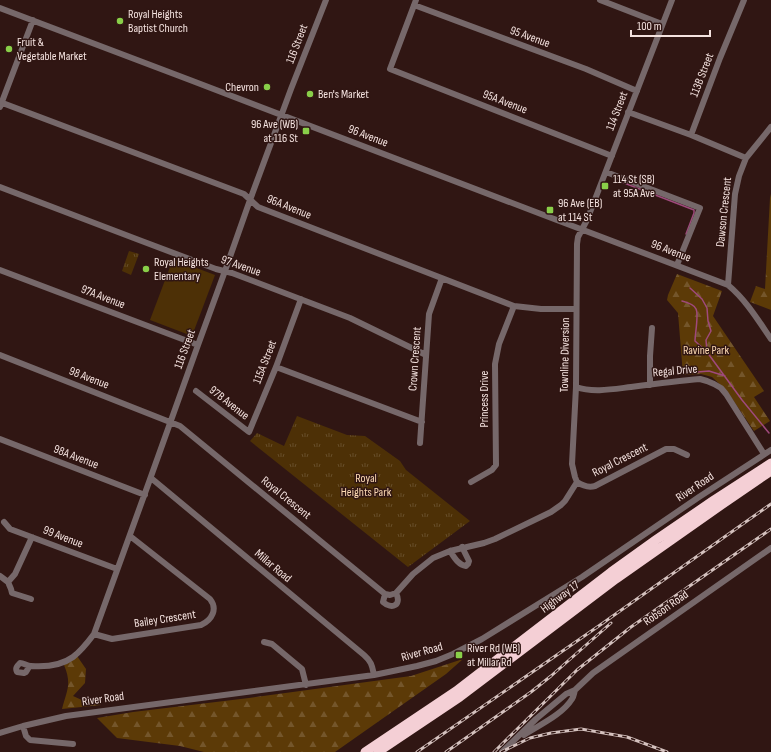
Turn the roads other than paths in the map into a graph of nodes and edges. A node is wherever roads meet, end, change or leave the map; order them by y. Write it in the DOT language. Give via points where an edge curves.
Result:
graph roads {
  1 [pos="326,0"];
  2 [pos="600,0"];
  3 [pos="672,0"];
  4 [pos="744,0"];
  5 [pos="415,3"];
  6 [pos="0,8"];
  7 [pos="32,20"];
  8 [pos="662,24"];
  9 [pos="637,91"];
  10 [pos="1,104"];
  11 [pos="628,112"];
  12 [pos="282,115"];
  13 [pos="771,127"];
  14 [pos="691,135"];
  15 [pos="612,156"];
  16 [pos="746,158"];
  17 [pos="606,172"];
  18 [pos="0,186"];
  19 [pos="250,200"];
  20 [pos="582,229"];
  21 [pos="677,265"];
  22 [pos="0,270"];
  23 [pos="225,272"];
  24 [pos="442,278"];
  25 [pos="728,285"];
  26 [pos="301,299"];
  27 [pos="514,306"];
  28 [pos="576,309"];
  29 [pos="652,328"];
  30 [pos="771,339"];
  31 [pos="198,345"];
  32 [pos="0,355"];
  33 [pos="426,355"];
  34 [pos="276,367"];
  35 [pos="650,385"];
  36 [pos="576,387"];
  37 [pos="196,391"];
  38 [pos="171,422"];
  39 [pos="422,422"];
  40 [pos="249,432"];
  41 [pos="0,439"];
  42 [pos="420,443"];
  43 [pos="771,450"];
  44 [pos="764,454"];
  45 [pos="687,455"];
  46 [pos="771,463"];
  47 [pos="771,471"];
  48 [pos="151,478"];
  49 [pos="471,482"];
  50 [pos="577,482"];
  51 [pos="145,495"];
  52 [pos="4,522"];
  53 [pos="130,536"];
  54 [pos="32,537"];
  55 [pos="462,547"];
  56 [pos="771,548"];
  57 [pos="450,551"];
  58 [pos="117,569"];
  59 [pos="0,576"];
  60 [pos="8,582"];
  61 [pos="396,593"];
  62 [pos="385,594"];
  63 [pos="31,599"];
  64 [pos="94,634"];
  65 [pos="264,642"];
  66 [pos="29,667"];
  67 [pos="374,675"];
  68 [pos="306,685"];
  69 [pos="575,690"];
  70 [pos="22,726"];
  71 [pos="0,733"];
  72 [pos="512,743"];
  73 [pos="73,744"];
  74 [pos="365,752"];
  75 [pos="378,752"];
  76 [pos="502,752"];
  1 -- 12 [label="street, 116 Street"];
  2 -- 8 [label="street"];
  3 -- 8 [label="street, 114 Street"];
  4 -- 14 [label="street, 113B Street"];
  5 -- 9 [label="street, 95 Avenue"];
  5 -- 15 [label="street, 95A Avenue" via="390,69"];
  6 -- 7 [label="street, 96 Avenue"];
  7 -- 10 [label="street"];
  7 -- 12 [label="street, 96 Avenue"];
  8 -- 9 [label="street, 114 Street"];
  9 -- 11 [label="street, 114 Street"];
  10 -- 19 [label="street, 96A Avenue" via="244,194"];
  11 -- 14 [label="street"];
  11 -- 15 [label="street, 114 Street"];
  12 -- 19 [label="street, 116 Street"];
  12 -- 20 [label="street, 96 Avenue"];
  13 -- 16 [label="street, Dawson Crescent"];
  14 -- 16 [label="street"];
  15 -- 17 [label="street, 114 Street"];
  16 -- 25 [label="street, Dawson Crescent" via="736,188"];
  17 -- 20 [label="street, 114 Street"];
  17 -- 21 [label="street" via="700,208"];
  18 -- 23 [label="street, 97 Avenue"];
  19 -- 23 [label="street, 116 Street"];
  19 -- 24 [label="street, 96A Avenue" via="258,207"];
  20 -- 21 [label="street, 96 Avenue"];
  20 -- 28 [label="street, Townline Diversion" via="577,244"];
  21 -- 25 [label="street, 96 Avenue"];
  22 -- 31 [label="street, 97A Avenue"];
  23 -- 26 [label="street, 97 Avenue"];
  23 -- 31 [label="street, 116 Street"];
  24 -- 27 [label="street, 96A Avenue"];
  24 -- 33 [label="street, Crown Crescent" via="429,314"];
  25 -- 30 [label="street" via="747,304"];
  26 -- 33 [label="street, 97 Avenue" via="350,318"];
  26 -- 34 [label="street, 115A Street"];
  27 -- 28 [label="street, 96A Avenue"];
  27 -- 49 [label="street, Princess Drive" via="499,344 495,364 496,465"];
  28 -- 36 [label="street, Townline Diversion"];
  29 -- 35 [label="street"];
  31 -- 38 [label="street, 116 Street"];
  32 -- 38 [label="street, 98 Avenue"];
  33 -- 39 [label="street, Crown Crescent"];
  34 -- 39 [label="street"];
  34 -- 40 [label="street, 115A Street"];
  35 -- 36 [label="street, Regal Drive" via="594,390"];
  35 -- 44 [label="street, Regal Drive" via="700,379 721,388"];
  36 -- 50 [label="street, Townline Diversion" via="572,464"];
  37 -- 40 [label="street, 97B Avenue"];
  38 -- 48 [label="street, 116 Street"];
  38 -- 62 [label="street, Royal Crescent" via="180,426"];
  39 -- 42 [label="street, Crown Crescent"];
  41 -- 51 [label="street, 98A Avenue"];
  43 -- 44 [label="street, River Road"];
  44 -- 67 [label="street, River Road" via="577,580 476,642 436,661"];
  45 -- 50 [label="street, Royal Crescent" via="674,449 666,449 595,486 585,486"];
  46 -- 74 [label="highway, Highway 17" via="657,539 456,691"];
  47 -- 75 [label="highway, Highway 17" via="616,579 460,697"];
  48 -- 51 [label="street, 116 Street"];
  48 -- 67 [label="street, Millar Road" via="371,661"];
  50 -- 55 [label="street, Royal Crescent" via="565,501 551,512 495,539"];
  51 -- 53 [label="street, 116 Street"];
  52 -- 54 [label="street, 99 Avenue" via="10,528"];
  53 -- 58 [label="street, 116 Street"];
  53 -- 64 [label="street, Bailey Crescent" via="210,599 214,610 211,617 201,625 112,639"];
  54 -- 58 [label="street, 99 Avenue"];
  54 -- 60 [label="street" via="15,574"];
  55 -- 57 [label="street, Royal Crescent"];
  55 -- 57 [label="street" via="469,561 466,566 462,566"];
  56 -- 69 [label="street, Robson Road" via="593,673"];
  57 -- 61 [label="street, Royal Crescent" via="433,558 417,570"];
  58 -- 64 [label="street, 116 Street"];
  59 -- 60 [label="street"];
  60 -- 63 [label="street" via="12,593"];
  61 -- 62 [label="street"];
  61 -- 62 [label="street, Royal Crescent" via="398,600 393,606 383,602"];
  64 -- 66 [label="street, 116 Street" via="72,657 55,665"];
  65 -- 68 [label="street" via="272,644 302,668"];
  67 -- 68 [label="street, River Road"];
  68 -- 70 [label="street, River Road" via="139,705 66,716"];
  69 -- 72 [label="street, Robson Road" via="566,694 536,719"];
  69 -- 72 [label="street, Robson Road" via="573,698 560,712"];
  70 -- 71 [label="street, River Road"];
  70 -- 73 [label="street" via="30,740"];
  72 -- 76 [label="street, Robson Road"];
}
